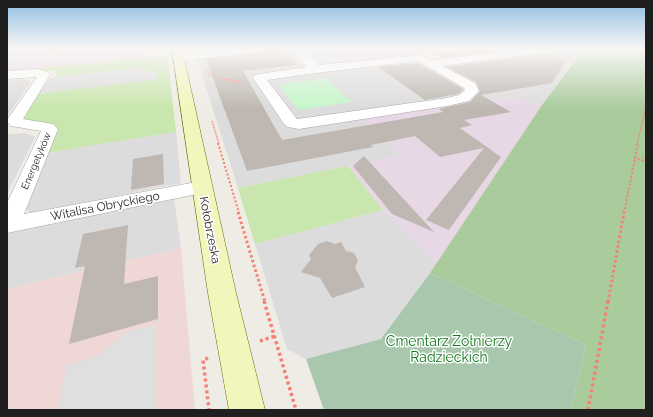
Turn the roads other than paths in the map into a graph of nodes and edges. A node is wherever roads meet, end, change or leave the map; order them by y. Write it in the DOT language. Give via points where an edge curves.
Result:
graph roads {
  1 [pos="176,68"];
  2 [pos="320,68"];
  3 [pos="439,68"];
  4 [pos="316,69"];
  5 [pos="7,75"];
  6 [pos="202,187"];
  7 [pos="8,225"];
  8 [pos="247,410"];
  1 -- 6 [label="main road, Kołobrzeska"];
  2 -- 4 [label="street"];
  3 -- 4 [label="street" via="470,86 472,91 464,98 447,102 303,124 291,123 260,78"];
  5 -- 7 [label="street, Energetyków" via="44,75 14,121 50,129"];
  6 -- 7 [label="street, Witalisa Obryckiego"];
  6 -- 8 [label="main road, Kołobrzeska"];
}
